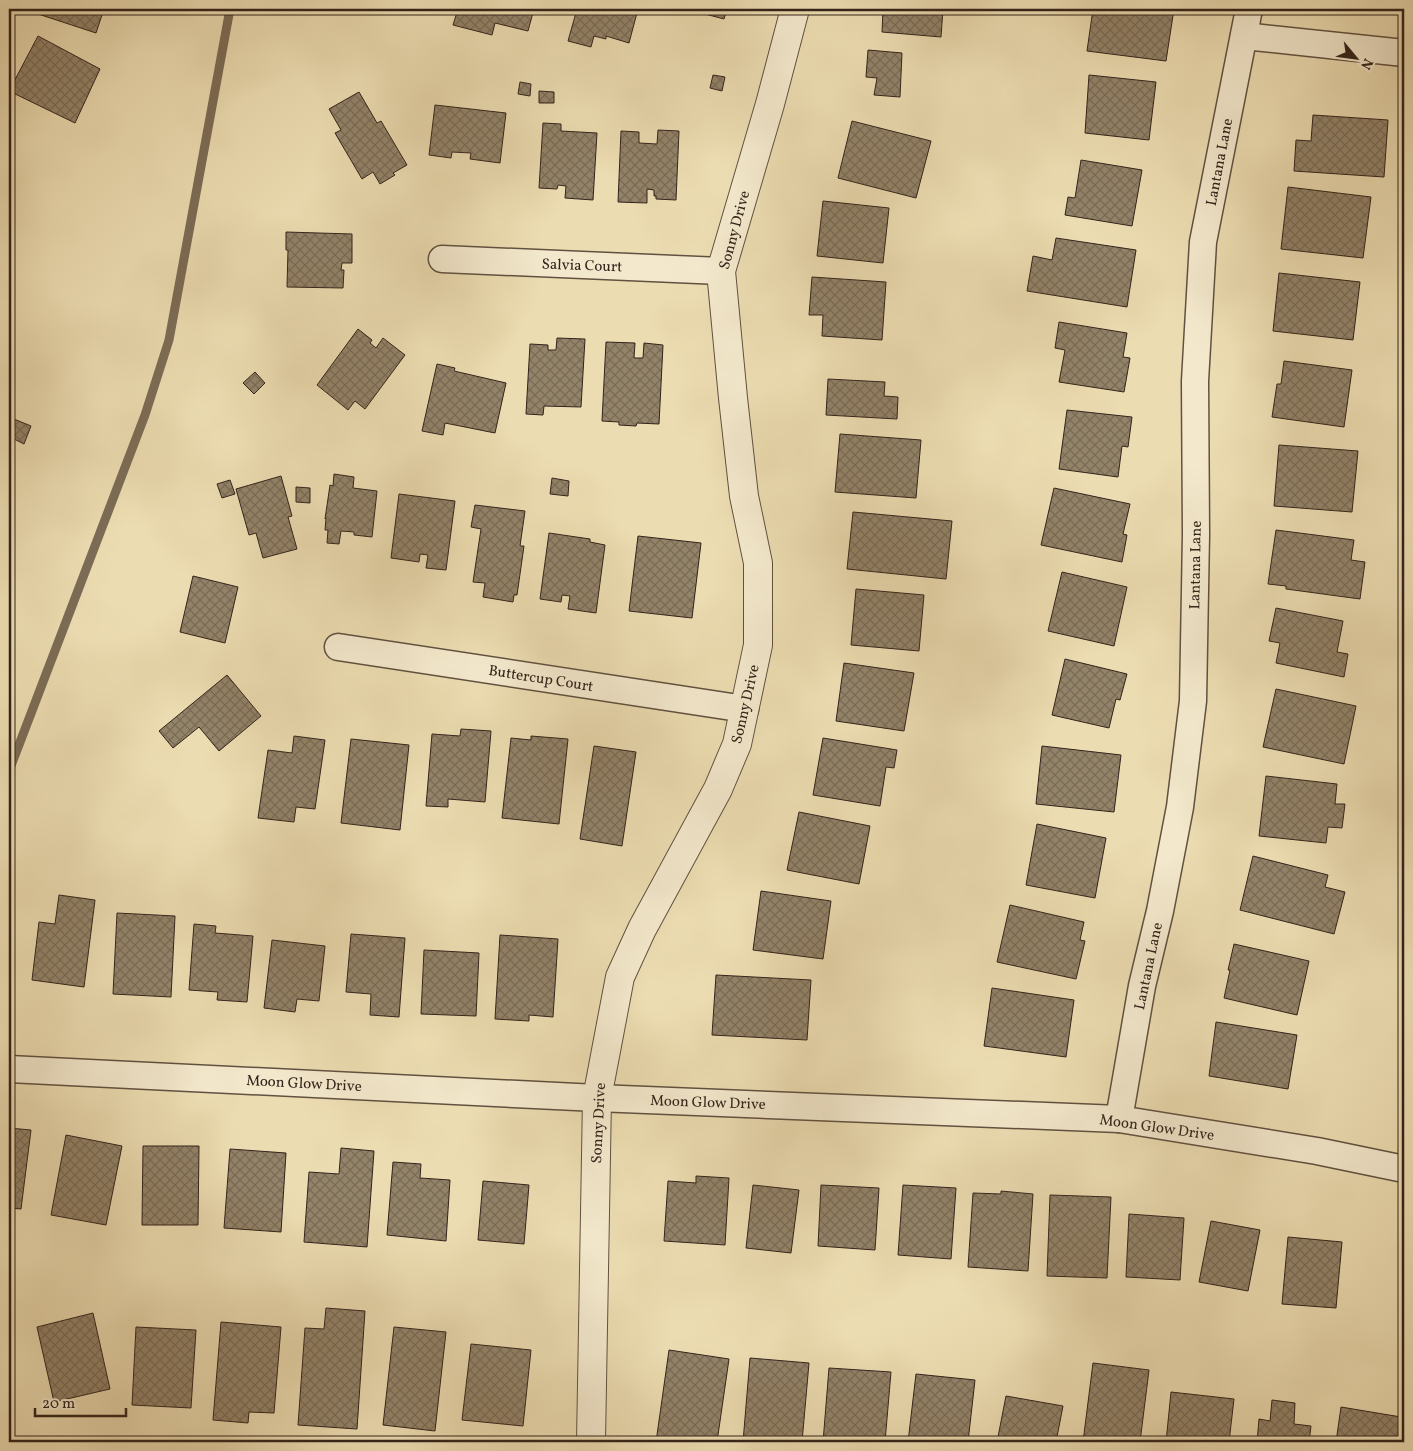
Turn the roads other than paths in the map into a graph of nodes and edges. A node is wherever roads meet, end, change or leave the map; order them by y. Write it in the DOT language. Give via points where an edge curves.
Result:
graph roads {
  1 [pos="795,9"];
  2 [pos="1249,9"];
  3 [pos="1244,36"];
  4 [pos="1404,53"];
  5 [pos="442,259"];
  6 [pos="721,271"];
  7 [pos="338,647"];
  8 [pos="745,709"];
  9 [pos="9,1069"];
  10 [pos="597,1098"];
  11 [pos="1119,1119"];
  12 [pos="1404,1169"];
  13 [pos="591,1442"];
  1 -- 6 [label="street, Sonny Drive"];
  2 -- 3 [label="street, Lantana Lane"];
  3 -- 4 [label="street"];
  3 -- 11 [label="street, Lantana Lane" via="1203,242 1195,381 1193,701 1180,806 1142,986"];
  5 -- 6 [label="street, Salvia Court"];
  6 -- 8 [label="street, Sonny Drive" via="744,496 758,563 758,645"];
  7 -- 8 [label="street, Buttercup Court"];
  8 -- 10 [label="street, Sonny Drive" via="737,744 718,789 642,929 620,977"];
  9 -- 10 [label="street, Moon Glow Drive"];
  10 -- 11 [label="street, Moon Glow Drive"];
  10 -- 13 [label="street, Sonny Drive"];
  11 -- 12 [label="street, Moon Glow Drive" via="1317,1151"];
}
